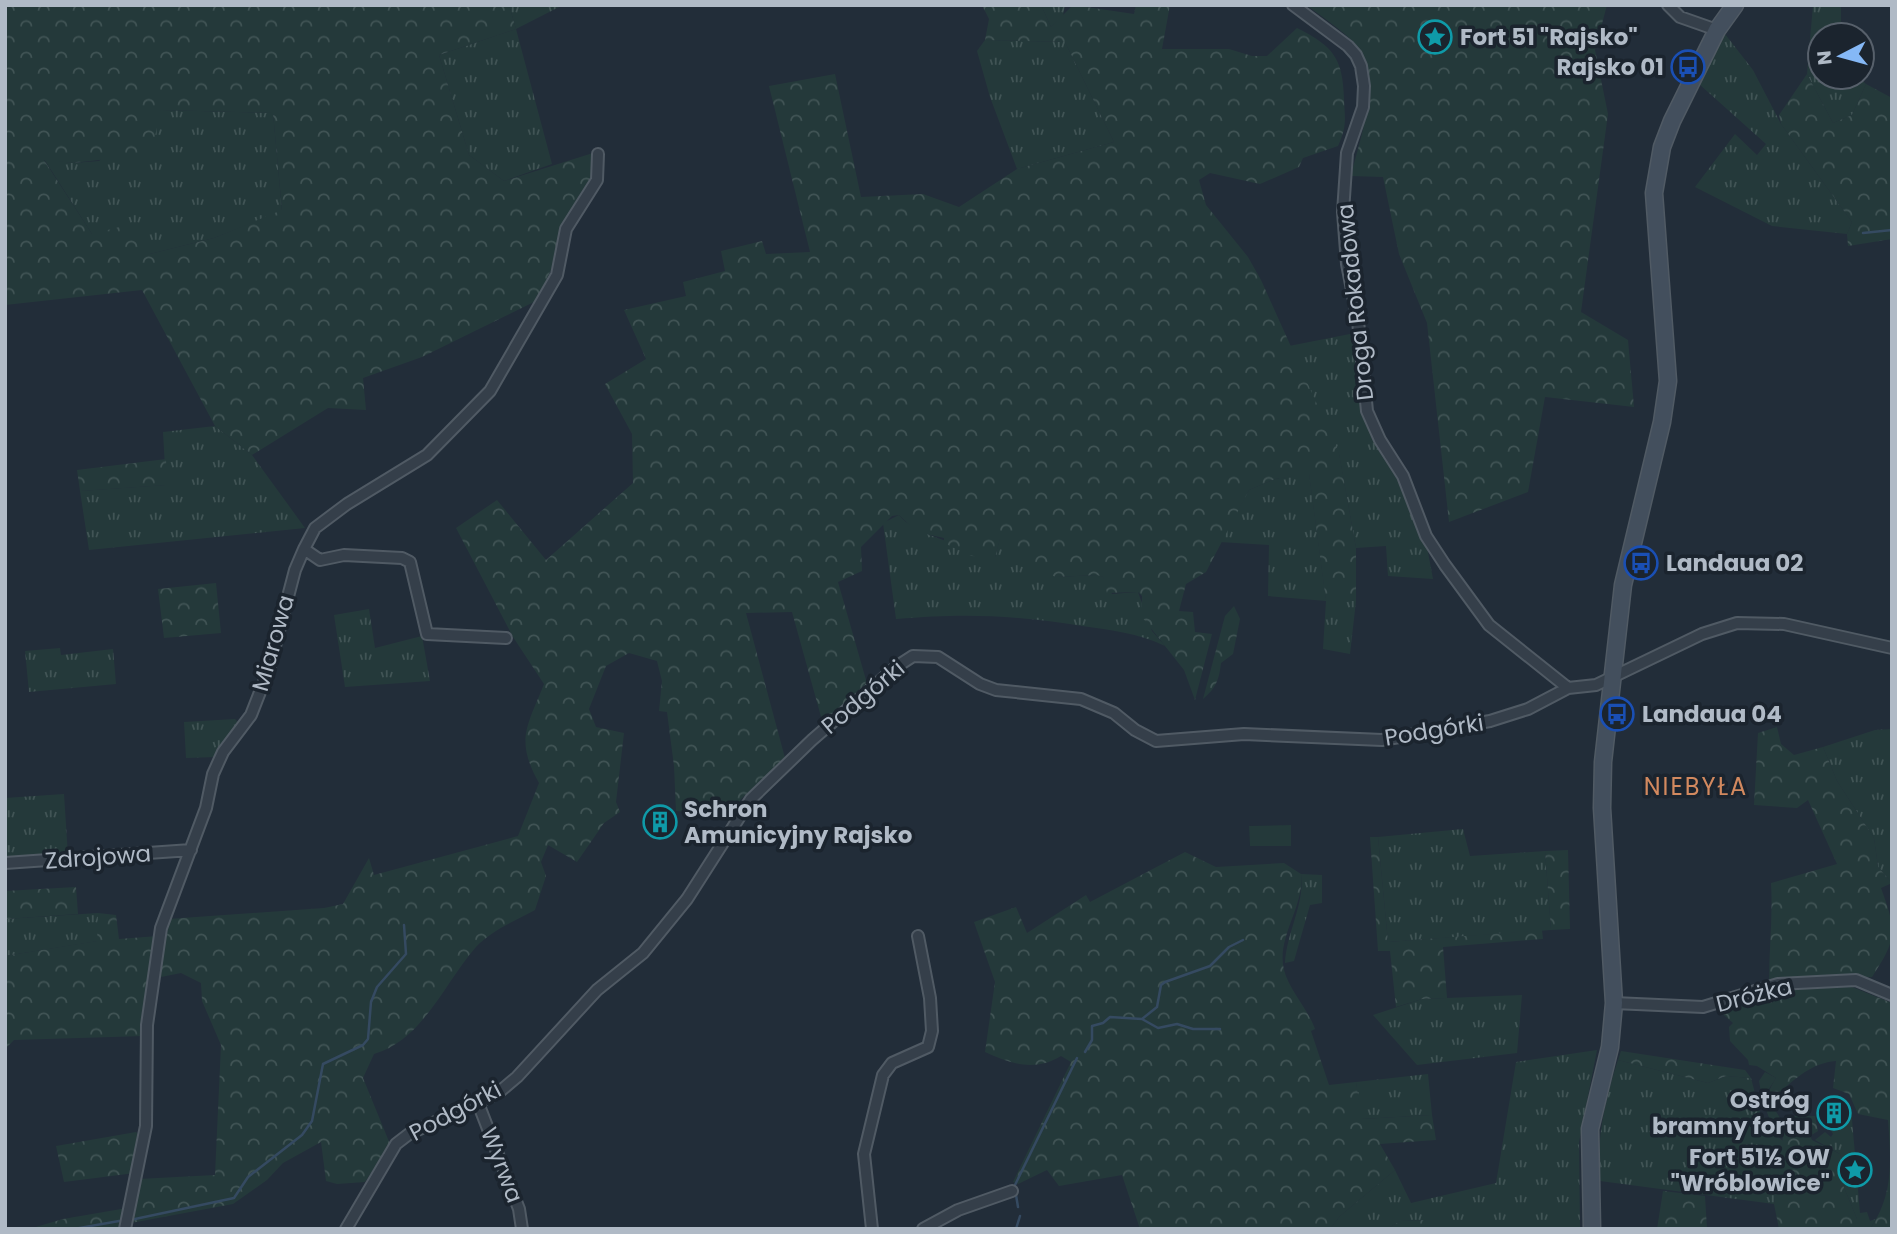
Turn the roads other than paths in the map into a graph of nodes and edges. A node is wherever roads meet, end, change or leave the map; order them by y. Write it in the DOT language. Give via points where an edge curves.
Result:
graph roads {
  1 [pos="1293,5"];
  2 [pos="1668,5"];
  3 [pos="1735,5"];
  4 [pos="1717,30"];
  5 [pos="598,154"];
  6 [pos="304,549"];
  7 [pos="506,638"];
  8 [pos="1892,648"];
  9 [pos="1612,678"];
  10 [pos="1568,688"];
  11 [pos="191,850"];
  12 [pos="5,863"];
  13 [pos="918,936"];
  14 [pos="1892,995"];
  15 [pos="1614,1003"];
  16 [pos="478,1103"];
  17 [pos="1012,1191"];
  18 [pos="125,1229"];
  19 [pos="346,1229"];
  20 [pos="522,1229"];
  21 [pos="872,1229"];
  22 [pos="923,1229"];
  23 [pos="1592,1229"];
  1 -- 10 [label="street, Droga Rokadowa" via="1356,55 1363,79 1363,107 1347,153 1343,212 1367,411 1403,476 1426,536 1445,565 1489,625"];
  2 -- 4 [label="street" via="1681,18"];
  3 -- 4 [label="street"];
  4 -- 9 [label="street" via="1672,121 1656,171 1653,215 1667,346 1667,391 1623,585"];
  5 -- 6 [label="street, Miarowa" via="597,180 566,229 557,275 490,391 427,455 315,528"];
  6 -- 7 [label="street" via="320,560 344,555 402,558 410,562 427,634"];
  6 -- 11 [label="street, Miarowa" via="269,669 251,715 223,752 213,774"];
  8 -- 9 [label="street, Podgórki" via="1784,624 1745,622 1702,634"];
  9 -- 10 [label="street, Podgórki"];
  9 -- 15 [label="street" via="1602,808"];
  10 -- 16 [label="street, Podgórki" via="1528,709 1490,721 1381,740 1244,734 1156,741 1114,713 1081,699 996,690 938,657 913,656 812,740 751,799 687,899 643,953 597,990 517,1077"];
  11 -- 12 [label="street, Zdrojowa"];
  11 -- 18 [label="street, Miarowa" via="161,928 147,1025 145,1126"];
  13 -- 21 [label="street" via="932,1031 928,1047 892,1063 883,1074 864,1154"];
  14 -- 15 [label="street, Dróżka" via="1856,980 1778,984 1703,1007"];
  15 -- 23 [label="street" via="1610,1047 1590,1129"];
  16 -- 19 [label="street, Podgórki" via="396,1144"];
  16 -- 20 [label="street, Wyrwa" via="520,1209"];
  17 -- 22 [label="street" via="958,1210"];
}
